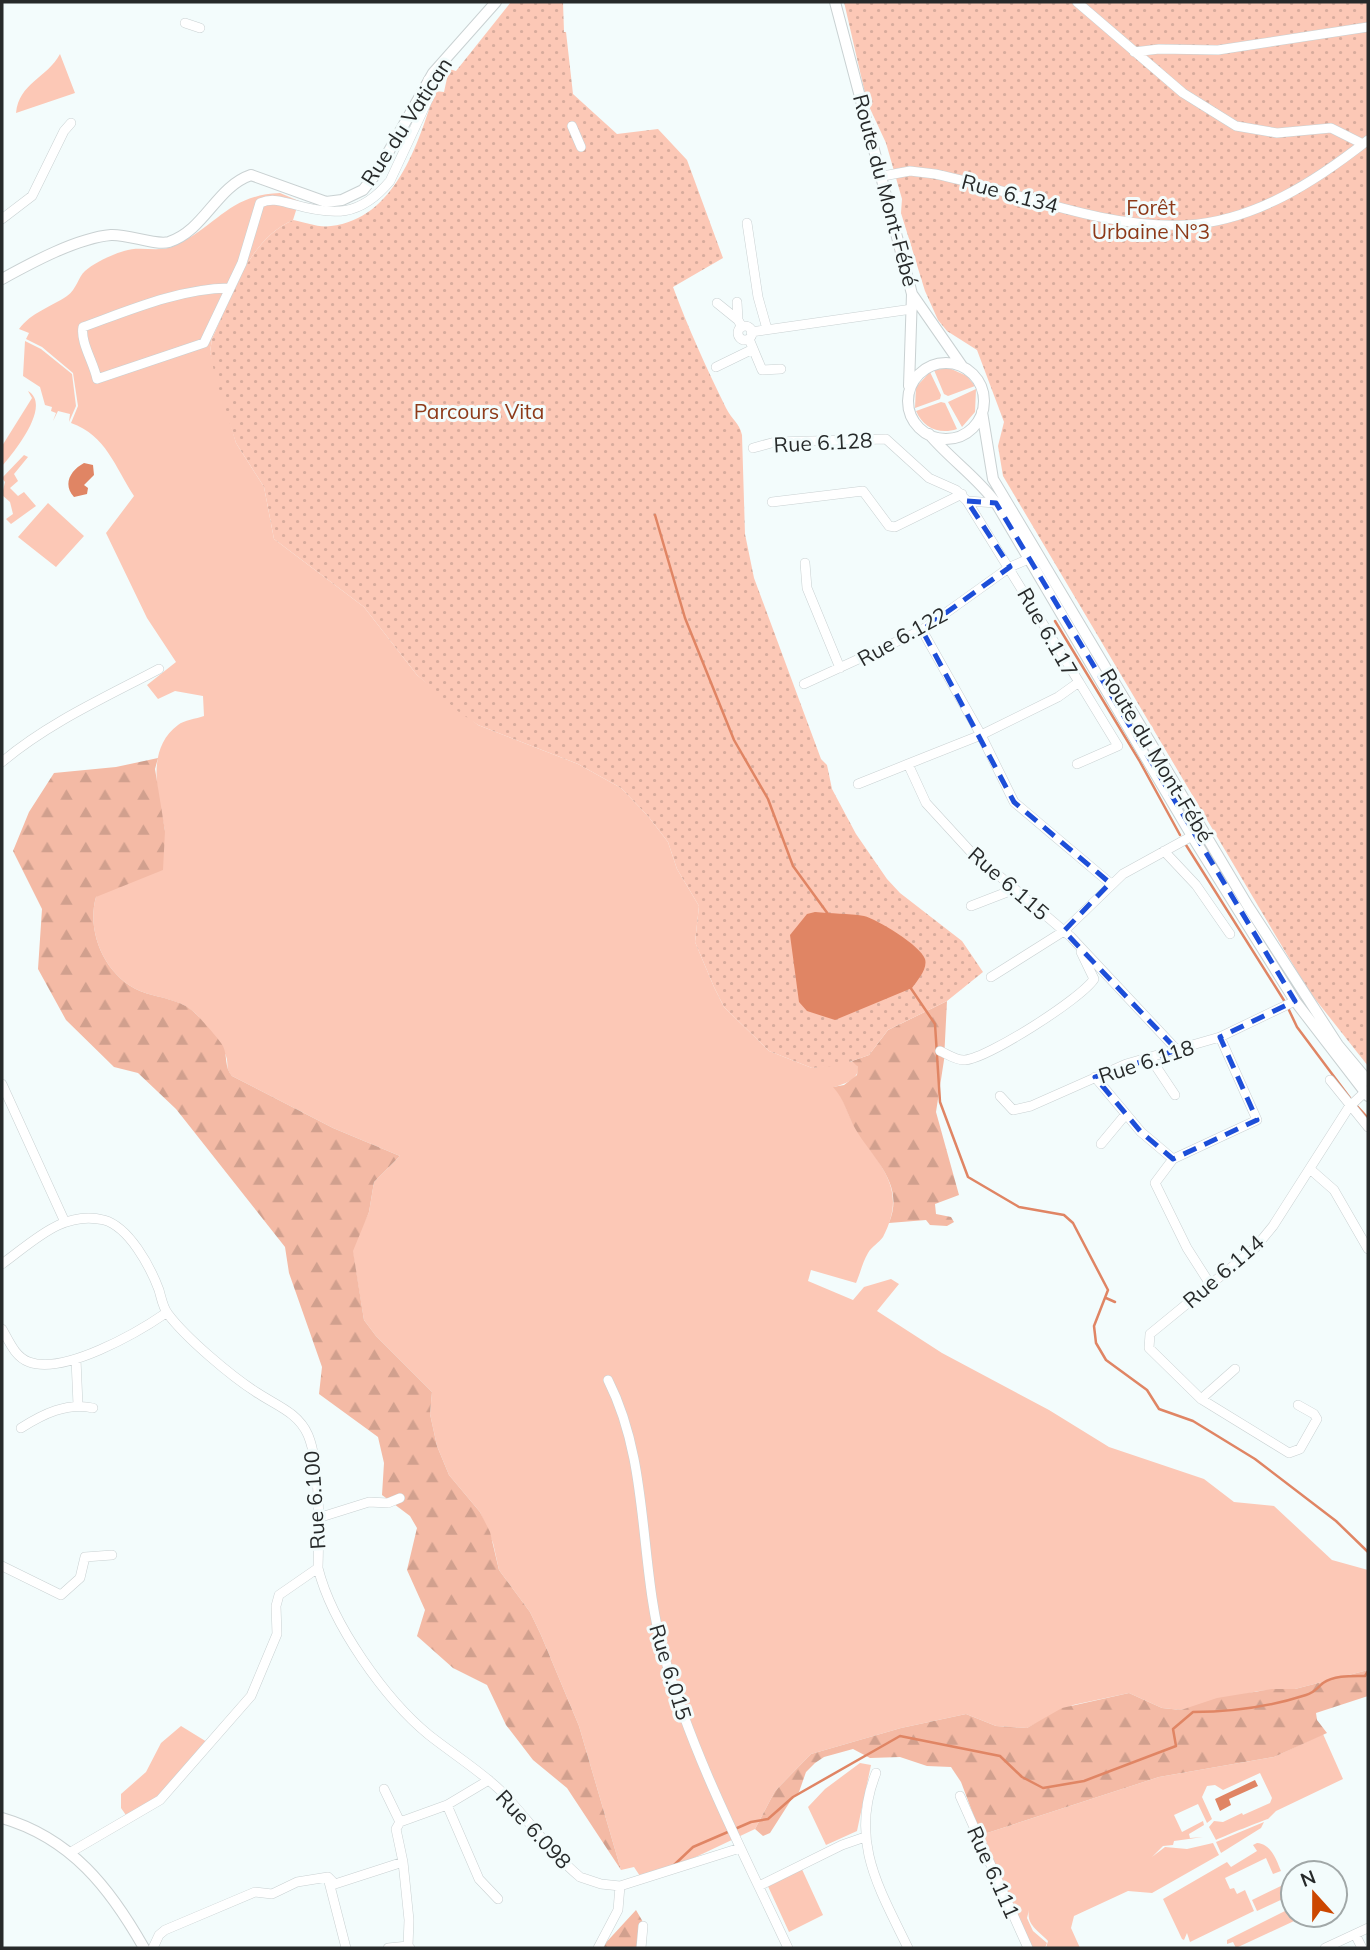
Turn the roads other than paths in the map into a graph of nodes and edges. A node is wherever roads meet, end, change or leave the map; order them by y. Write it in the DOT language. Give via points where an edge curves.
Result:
graph roads {
  1 [pos="496,2"];
  2 [pos="835,2"];
  3 [pos="1077,2"];
  4 [pos="184,23"];
  5 [pos="1368,27"];
  6 [pos="200,28"];
  7 [pos="1133,52"];
  8 [pos="428,80"];
  9 [pos="71,123"];
  10 [pos="572,126"];
  11 [pos="1366,142"];
  12 [pos="581,147"];
  13 [pos="883,176"];
  14 [pos="2,219"];
  15 [pos="747,223"];
  16 [pos="2,279"];
  17 [pos="229,288"];
  18 [pos="912,295"];
  19 [pos="737,302"];
  20 [pos="717,303"];
  21 [pos="912,309"];
  22 [pos="745,329"];
  23 [pos="767,329"];
  24 [pos="753,349"];
  25 [pos="962,366"];
  26 [pos="716,368"];
  27 [pos="781,369"];
  28 [pos="909,393"];
  29 [pos="982,412"];
  30 [pos="929,435"];
  31 [pos="753,448"];
  32 [pos="965,498"];
  33 [pos="772,502"];
  34 [pos="996,503"];
  35 [pos="1031,558"];
  36 [pos="805,563"];
  37 [pos="1010,568"];
  38 [pos="922,630"];
  39 [pos="839,668"];
  40 [pos="159,669"];
  41 [pos="1079,682"];
  42 [pos="804,684"];
  43 [pos="981,735"];
  44 [pos="2,762"];
  45 [pos="908,764"];
  46 [pos="1077,764"];
  47 [pos="858,784"];
  48 [pos="1192,836"];
  49 [pos="1164,851"];
  50 [pos="1110,884"];
  51 [pos="1015,889"];
  52 [pos="971,906"];
  53 [pos="1064,931"];
  54 [pos="1230,934"];
  55 [pos="1078,947"];
  56 [pos="991,977"];
  57 [pos="1295,1001"];
  58 [pos="1220,1037"];
  59 [pos="1177,1050"];
  60 [pos="940,1051"];
  61 [pos="1149,1056"];
  62 [pos="1095,1077"];
  63 [pos="1330,1080"];
  64 [pos="1368,1081"];
  65 [pos="2,1084"];
  66 [pos="1366,1094"];
  67 [pos="1175,1095"];
  68 [pos="1000,1096"];
  69 [pos="1349,1107"];
  70 [pos="1126,1114"];
  71 [pos="1368,1127"];
  72 [pos="1101,1144"];
  73 [pos="1174,1160"];
  74 [pos="1310,1169"];
  75 [pos="64,1220"];
  76 [pos="1368,1249"];
  77 [pos="2,1264"];
  78 [pos="1210,1283"];
  79 [pos="166,1313"];
  80 [pos="2,1329"];
  81 [pos="76,1359"];
  82 [pos="1235,1369"];
  83 [pos="608,1380"];
  84 [pos="1201,1399"];
  85 [pos="78,1405"];
  86 [pos="1298,1405"];
  87 [pos="93,1408"];
  88 [pos="21,1429"];
  89 [pos="400,1498"];
  90 [pos="318,1518"];
  91 [pos="112,1555"];
  92 [pos="2,1566"];
  93 [pos="318,1568"];
  94 [pos="876,1773"];
  95 [pos="489,1780"];
  96 [pos="384,1789"];
  97 [pos="960,1796"];
  98 [pos="447,1805"];
  99 [pos="2,1818"];
  100 [pos="400,1822"];
  101 [pos="865,1837"];
  102 [pos="740,1848"];
  103 [pos="71,1853"];
  104 [pos="403,1862"];
  105 [pos="328,1877"];
  106 [pos="620,1886"];
  107 [pos="759,1886"];
  108 [pos="498,1899"];
  109 [pos="643,1926"];
  110 [pos="1368,1928"];
  111 [pos="1355,1934"];
  112 [pos="409,1947"];
  113 [pos="144,1948"];
  114 [pos="153,1948"];
  115 [pos="345,1948"];
  116 [pos="388,1948"];
  117 [pos="598,1948"];
  118 [pos="641,1948"];
  119 [pos="788,1948"];
  120 [pos="908,1948"];
  121 [pos="1028,1948"];
  122 [pos="1325,1948"];
  123 [pos="1362,1948"];
  1 -- 8 [label="street, Rue du Vatican"];
  2 -- 13 [label="street, Route du Mont-Fébé"];
  3 -- 7 [label="street"];
  4 -- 6 [label="street"];
  5 -- 7 [label="street" via="1218,50"];
  7 -- 11 [label="street" via="1183,93 1236,126 1277,133 1331,128"];
  8 -- 16 [label="street, Rue du Vatican" via="376,174 354,196 326,202 251,175 236,181 191,229 171,241 128,235 93,239 43,257"];
  8 -- 17 [label="street" via="430,93 383,190 356,208 334,214 275,199 260,202 242,263"];
  9 -- 14 [label="street" via="32,196"];
  10 -- 12 [label="street"];
  11 -- 13 [label="street, Rue 6.134" via="1315,180 1282,197 1245,212 1187,225 1108,218 936,174 910,171"];
  13 -- 18 [label="street, Route du Mont-Fébé"];
  15 -- 23 [label="street"];
  17 -- 17 [label="street" via="204,344 97,379 83,327 163,299 205,288"];
  18 -- 21 [label="street"];
  18 -- 25 [label="street, Route du Mont-Fébé"];
  19 -- 22 [label="street"];
  20 -- 22 [label="street"];
  21 -- 23 [label="street"];
  21 -- 28 [label="street"];
  22 -- 23 [label="street"];
  22 -- 24 [label="street"];
  24 -- 26 [label="street"];
  24 -- 27 [label="street" via="762,370"];
  25 -- 28 [label="street" via="930,367 913,382"];
  25 -- 29 [label="street" via="981,386"];
  28 -- 30 [label="street" via="910,412"];
  29 -- 30 [label="street" via="963,435"];
  29 -- 64 [label="street, Route du Mont-Fébé" via="993,479 1248,906 1338,1045"];
  30 -- 34 [label="street, Route du Mont-Fébé"];
  31 -- 32 [label="street, Rue 6.128" via="775,442 886,439 929,478"];
  32 -- 33 [label="street" via="892,527 863,491"];
  32 -- 34 [label="street, Rue 6.128"];
  32 -- 37 [label="street, Rue 6.117"];
  34 -- 35 [label="street, Route du Mont-Fébé"];
  35 -- 37 [label="street, Rue 6.122"];
  35 -- 48 [label="street, Route du Mont-Fébé"];
  36 -- 39 [label="street" via="807,588"];
  37 -- 38 [label="street, Rue 6.122"];
  37 -- 41 [label="street, Rue 6.117"];
  38 -- 39 [label="street, Rue 6.122"];
  38 -- 43 [label="street"];
  39 -- 42 [label="street, Rue 6.122"];
  40 -- 44 [label="street"];
  41 -- 43 [label="street, Rue 6.117"];
  41 -- 46 [label="street" via="1118,746"];
  43 -- 45 [label="street"];
  43 -- 50 [label="street" via="1014,802"];
  45 -- 47 [label="street"];
  45 -- 51 [label="street, Rue 6.115" via="926,803 970,851"];
  48 -- 49 [label="street"];
  48 -- 57 [label="street, Route du Mont-Fébé"];
  49 -- 50 [label="street"];
  49 -- 54 [label="street" via="1196,885"];
  50 -- 53 [label="street"];
  51 -- 52 [label="street"];
  51 -- 53 [label="street, Rue 6.115"];
  53 -- 55 [label="street, Rue 6.115"];
  53 -- 56 [label="street"];
  55 -- 59 [label="street, Rue 6.115"];
  55 -- 60 [label="street" via="1094,979 1063,1006 987,1054 962,1061"];
  57 -- 58 [label="street, Rue 6.118"];
  57 -- 66 [label="street, Route du Mont-Fébé"];
  58 -- 59 [label="street, Rue 6.118"];
  58 -- 73 [label="street" via="1257,1117"];
  59 -- 61 [label="street, Rue 6.118"];
  61 -- 62 [label="street, Rue 6.118"];
  61 -- 67 [label="street"];
  62 -- 68 [label="street, Rue 6.118" via="1013,1110"];
  62 -- 70 [label="street"];
  63 -- 69 [label="street"];
  65 -- 75 [label="street"];
  66 -- 69 [label="street, Rue 6.114"];
  69 -- 71 [label="street"];
  69 -- 74 [label="street, Rue 6.114"];
  70 -- 72 [label="street"];
  70 -- 73 [label="street"];
  73 -- 78 [label="street" via="1155,1183"];
  74 -- 76 [label="street" via="1334,1190"];
  74 -- 78 [label="street, Rue 6.114" via="1255,1248"];
  75 -- 77 [label="street"];
  75 -- 79 [label="street" via="85,1217 121,1228 158,1286"];
  78 -- 84 [label="street, Rue 6.114" via="1147,1341"];
  79 -- 81 [label="street"];
  79 -- 90 [label="street, Rue 6.100" via="223,1367 286,1408 308,1435"];
  80 -- 81 [label="street" via="26,1362 43,1365"];
  81 -- 85 [label="street"];
  82 -- 84 [label="street"];
  83 -- 102 [label="street, Rue 6.015" via="627,1422 652,1607 663,1654 684,1718"];
  84 -- 86 [label="street" via="1289,1453 1300,1450 1317,1419"];
  85 -- 87 [label="street"];
  85 -- 88 [label="street" via="50,1412"];
  89 -- 90 [label="street"];
  90 -- 93 [label="street, Rue 6.100"];
  91 -- 92 [label="street" via="85,1557 80,1578 61,1595"];
  93 -- 95 [label="street, Rue 6.098" via="362,1660 382,1686 428,1734"];
  93 -- 103 [label="street, Rue 6.100" via="279,1595 278,1634 251,1696 160,1800"];
  94 -- 101 [label="street" via="870,1787"];
  95 -- 98 [label="street"];
  95 -- 106 [label="street, Rue 6.098" via="580,1877"];
  96 -- 100 [label="street"];
  97 -- 121 [label="street, Rue 6.111"];
  98 -- 100 [label="street"];
  98 -- 108 [label="street" via="479,1879"];
  99 -- 103 [label="street" via="35,1830"];
  100 -- 104 [label="street" via="396,1829"];
  101 -- 107 [label="street"];
  101 -- 120 [label="street" via="871,1867"];
  102 -- 106 [label="street"];
  102 -- 107 [label="street, Rue 6.015"];
  103 -- 113 [label="street" via="97,1878"];
  104 -- 105 [label="street" via="335,1884"];
  104 -- 112 [label="street"];
  105 -- 114 [label="street" via="297,1882 272,1894 257,1891 204,1911 162,1933"];
  105 -- 115 [label="street"];
  106 -- 117 [label="street" via="618,1910"];
  107 -- 119 [label="street, Rue 6.015"];
  109 -- 118 [label="street"];
  110 -- 111 [label="street"];
  111 -- 122 [label="street"];
  111 -- 123 [label="street"];
  112 -- 116 [label="street"];
}
